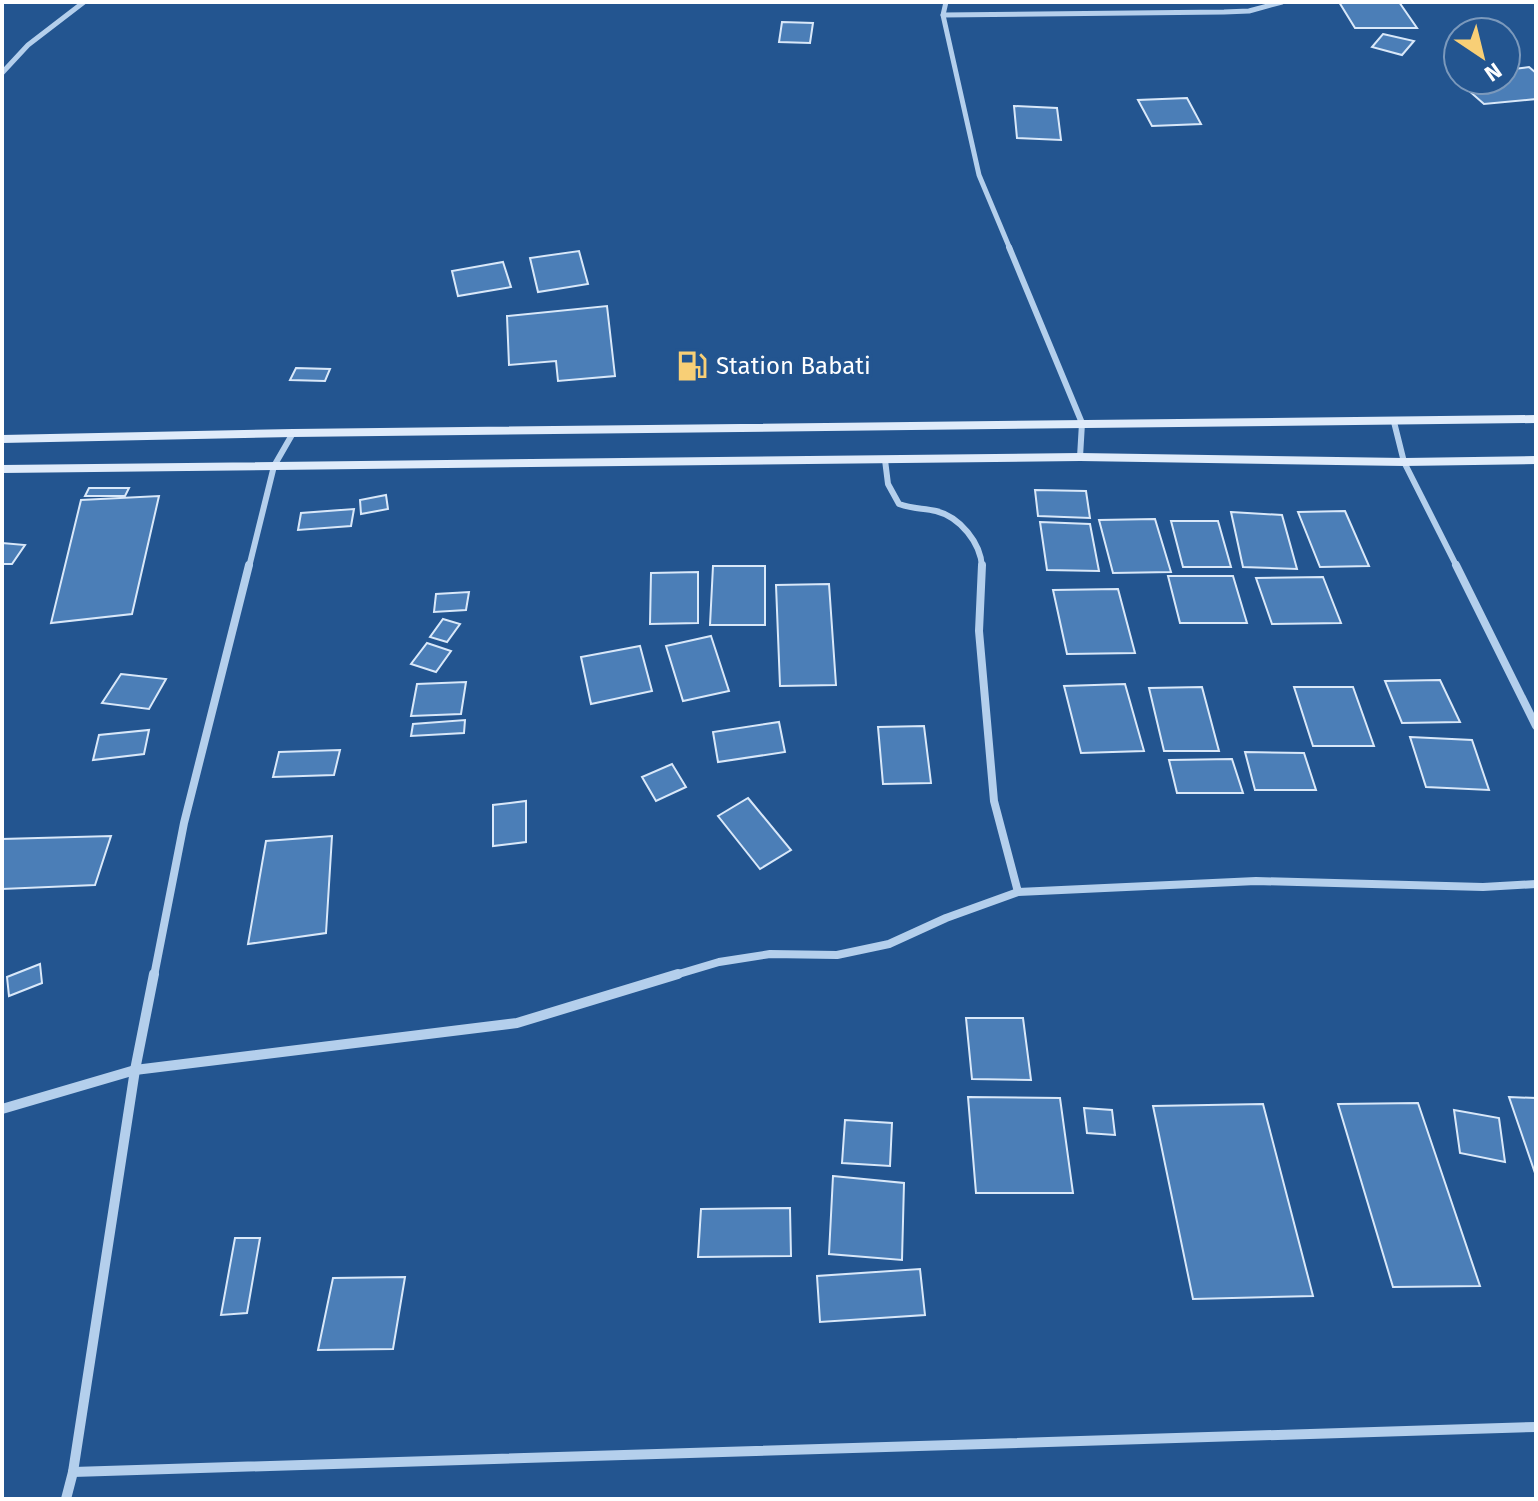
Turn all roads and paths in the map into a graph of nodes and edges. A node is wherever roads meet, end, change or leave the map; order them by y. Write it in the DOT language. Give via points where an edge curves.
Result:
graph roads {
  1 [pos="84,2"];
  2 [pos="946,2"];
  3 [pos="1282,2"];
  4 [pos="943,15"];
  5 [pos="2,73"];
  6 [pos="1536,419"];
  7 [pos="1394,422"];
  8 [pos="1082,423"];
  9 [pos="293,433"];
  10 [pos="2,439"];
  11 [pos="1080,457"];
  12 [pos="885,460"];
  13 [pos="1536,460"];
  14 [pos="1404,462"];
  15 [pos="274,466"];
  16 [pos="2,469"];
  17 [pos="1536,726"];
  18 [pos="1536,884"];
  19 [pos="1018,892"];
  20 [pos="135,1070"];
  21 [pos="2,1109"];
  22 [pos="1536,1427"];
  23 [pos="73,1472"];
  24 [pos="66,1499"];
  1 -- 5 [label="street" via="28,45"];
  2 -- 4 [label="street"];
  3 -- 4 [label="street" via="1224,12"];
  4 -- 8 [label="street" via="979,175"];
  6 -- 7 [label="main road"];
  7 -- 8 [label="main road"];
  7 -- 14 [label="street"];
  8 -- 9 [label="main road"];
  8 -- 11 [label="street"];
  9 -- 10 [label="main road"];
  9 -- 15 [label="street"];
  11 -- 12 [label="main road"];
  11 -- 14 [label="main road"];
  12 -- 15 [label="main road"];
  12 -- 19 [label="street" via="888,484 899,504 955,519 970,535 982,562 979,631 994,801"];
  13 -- 14 [label="main road"];
  14 -- 17 [label="street"];
  15 -- 16 [label="main road"];
  15 -- 20 [label="street" via="184,823"];
  18 -- 19 [label="street" via="1256,881"];
  19 -- 20 [label="street" via="889,944 837,955 770,954 719,962 517,1023"];
  20 -- 21 [label="street"];
  20 -- 23 [label="street"];
  22 -- 23 [label="street"];
  23 -- 24 [label="street"];
}
